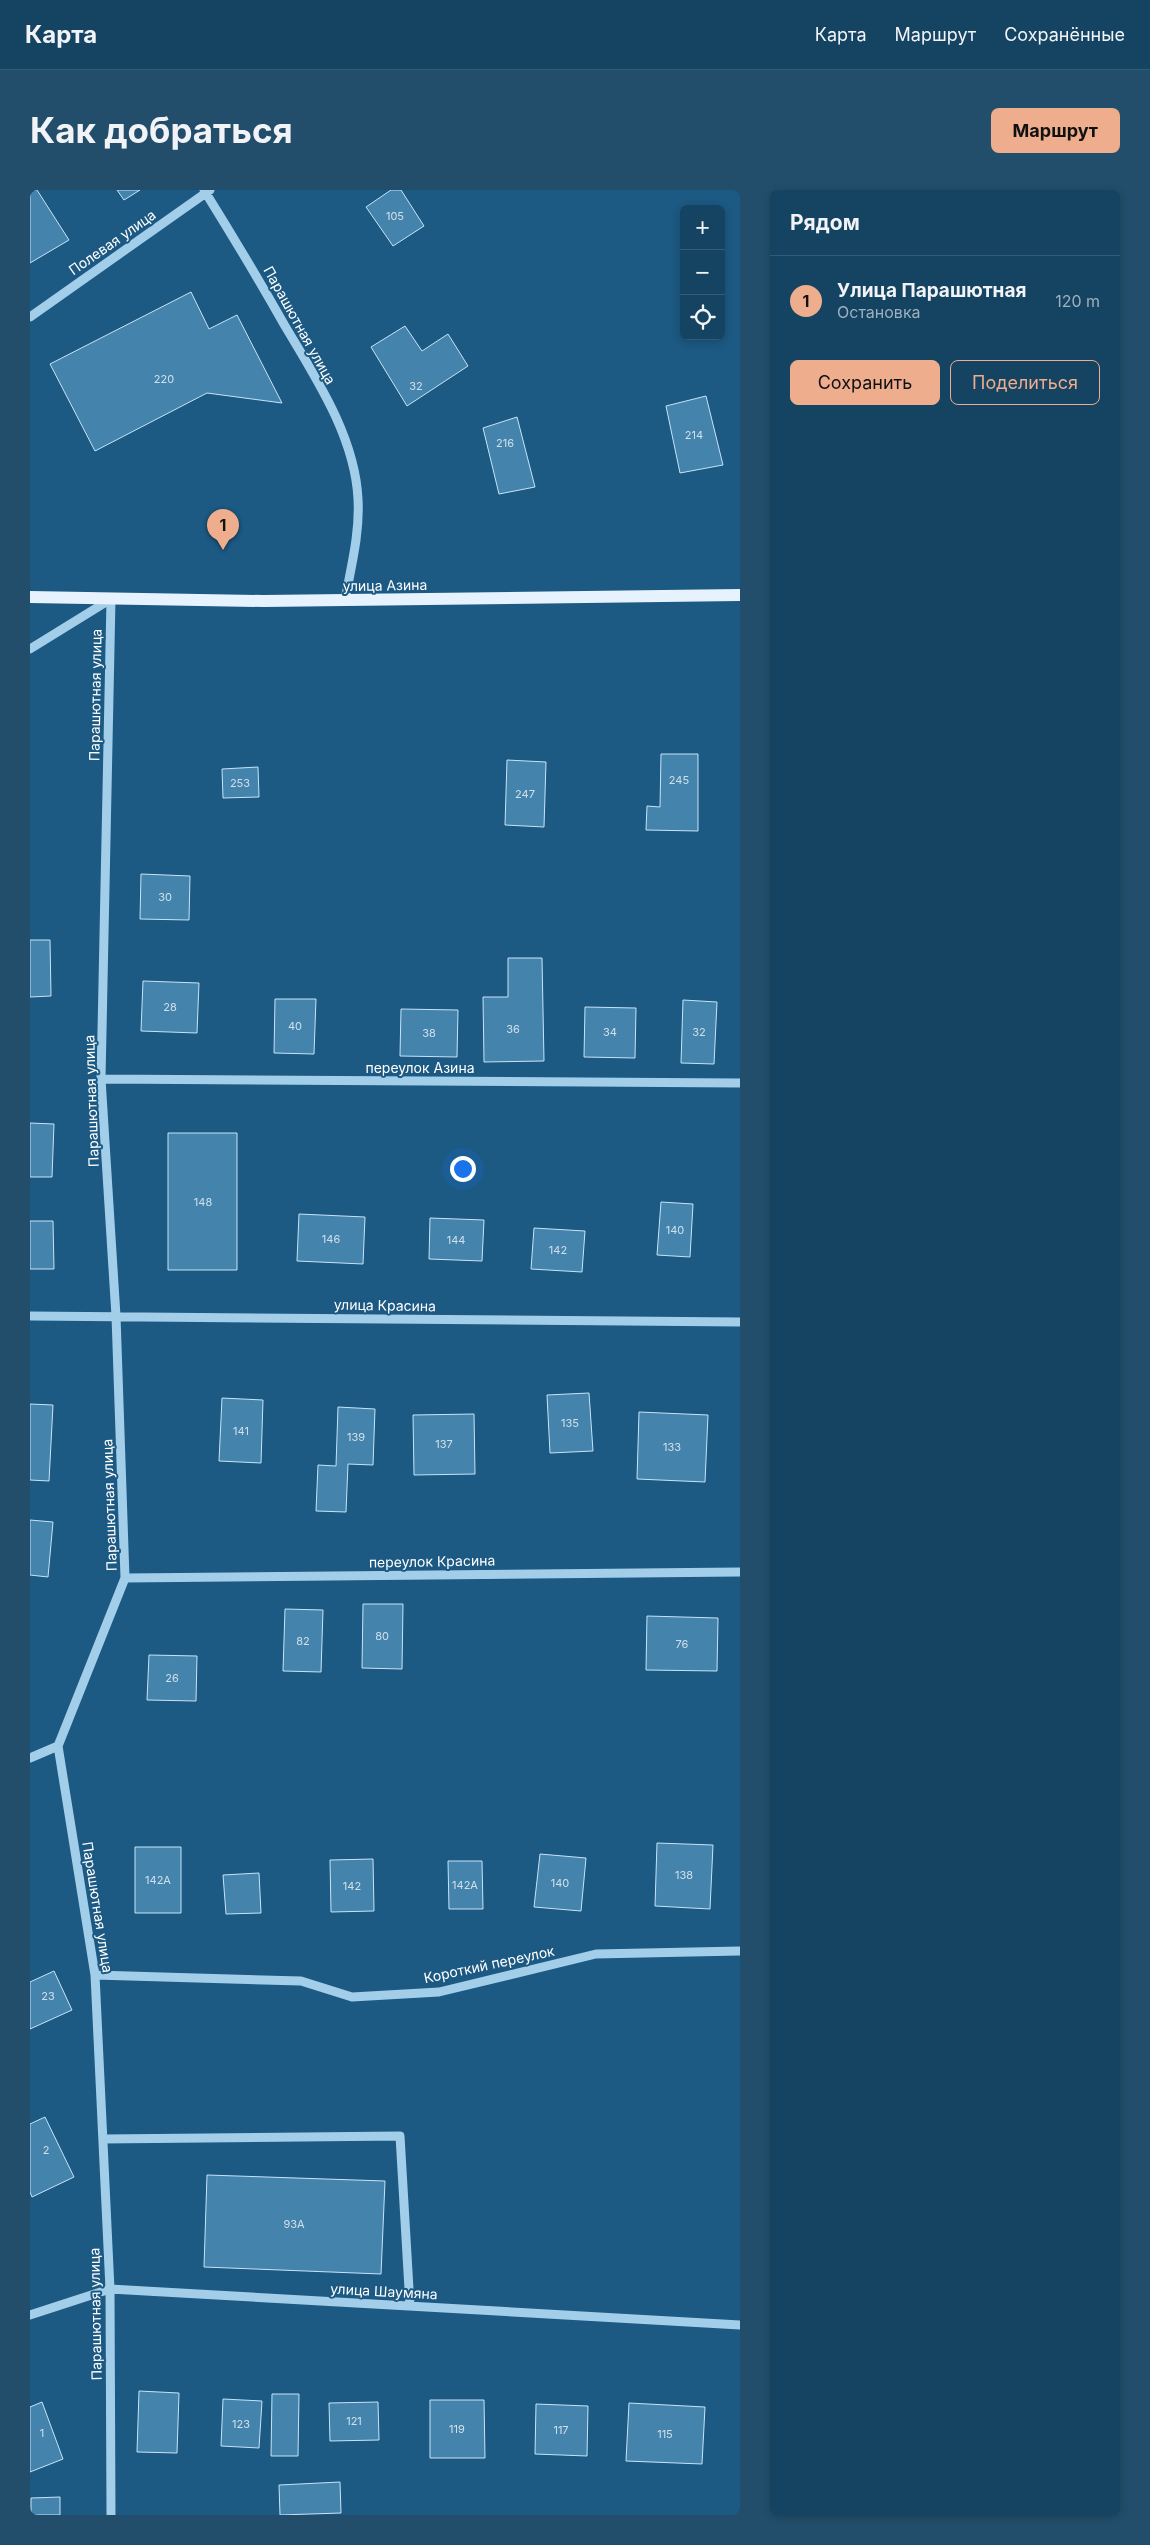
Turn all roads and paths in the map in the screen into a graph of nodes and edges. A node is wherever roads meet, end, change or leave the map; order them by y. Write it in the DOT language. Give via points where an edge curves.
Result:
graph roads {
  1 [pos="207,191"];
  2 [pos="30,317"];
  3 [pos="740,595"];
  4 [pos="30,597"];
  5 [pos="111,599"];
  6 [pos="345,600"];
  7 [pos="30,649"];
  8 [pos="101,1079"];
  9 [pos="740,1083"];
  10 [pos="30,1316"];
  11 [pos="116,1316"];
  12 [pos="740,1322"];
  13 [pos="740,1572"];
  14 [pos="125,1578"];
  15 [pos="58,1746"];
  16 [pos="30,1758"];
  17 [pos="740,1951"];
  18 [pos="95,1975"];
  19 [pos="103,2139"];
  20 [pos="110,2289"];
  21 [pos="410,2306"];
  22 [pos="30,2315"];
  23 [pos="740,2324"];
  24 [pos="111,2515"];
  1 -- 2 [label="street, Полевая улица"];
  1 -- 6 [label="street, Парашютная улица" via="308,364 339,426 353,463 358,507"];
  3 -- 6 [label="main road, улица Азина"];
  4 -- 5 [label="main road, улица Азина"];
  5 -- 6 [label="main road, улица Азина"];
  5 -- 7 [label="street"];
  5 -- 8 [label="street, Парашютная улица"];
  8 -- 9 [label="street, переулок Азина"];
  8 -- 11 [label="street, Парашютная улица"];
  10 -- 11 [label="street, улица Красина"];
  11 -- 12 [label="street, улица Красина"];
  11 -- 14 [label="street, Парашютная улица"];
  13 -- 14 [label="street, переулок Красина"];
  14 -- 15 [label="street, Парашютная улица"];
  15 -- 16 [label="street"];
  15 -- 18 [label="street, Парашютная улица"];
  17 -- 18 [label="street, Короткий переулок" via="596,1954 439,1992 352,1997 301,1981"];
  18 -- 19 [label="street, Парашютная улица"];
  19 -- 20 [label="street, Парашютная улица"];
  19 -- 21 [label="street" via="400,2136"];
  20 -- 21 [label="street, улица Шаумяна"];
  20 -- 22 [label="street, улица Шаумяна"];
  20 -- 24 [label="street, Парашютная улица"];
  21 -- 23 [label="street, улица Шаумяна"];
}
